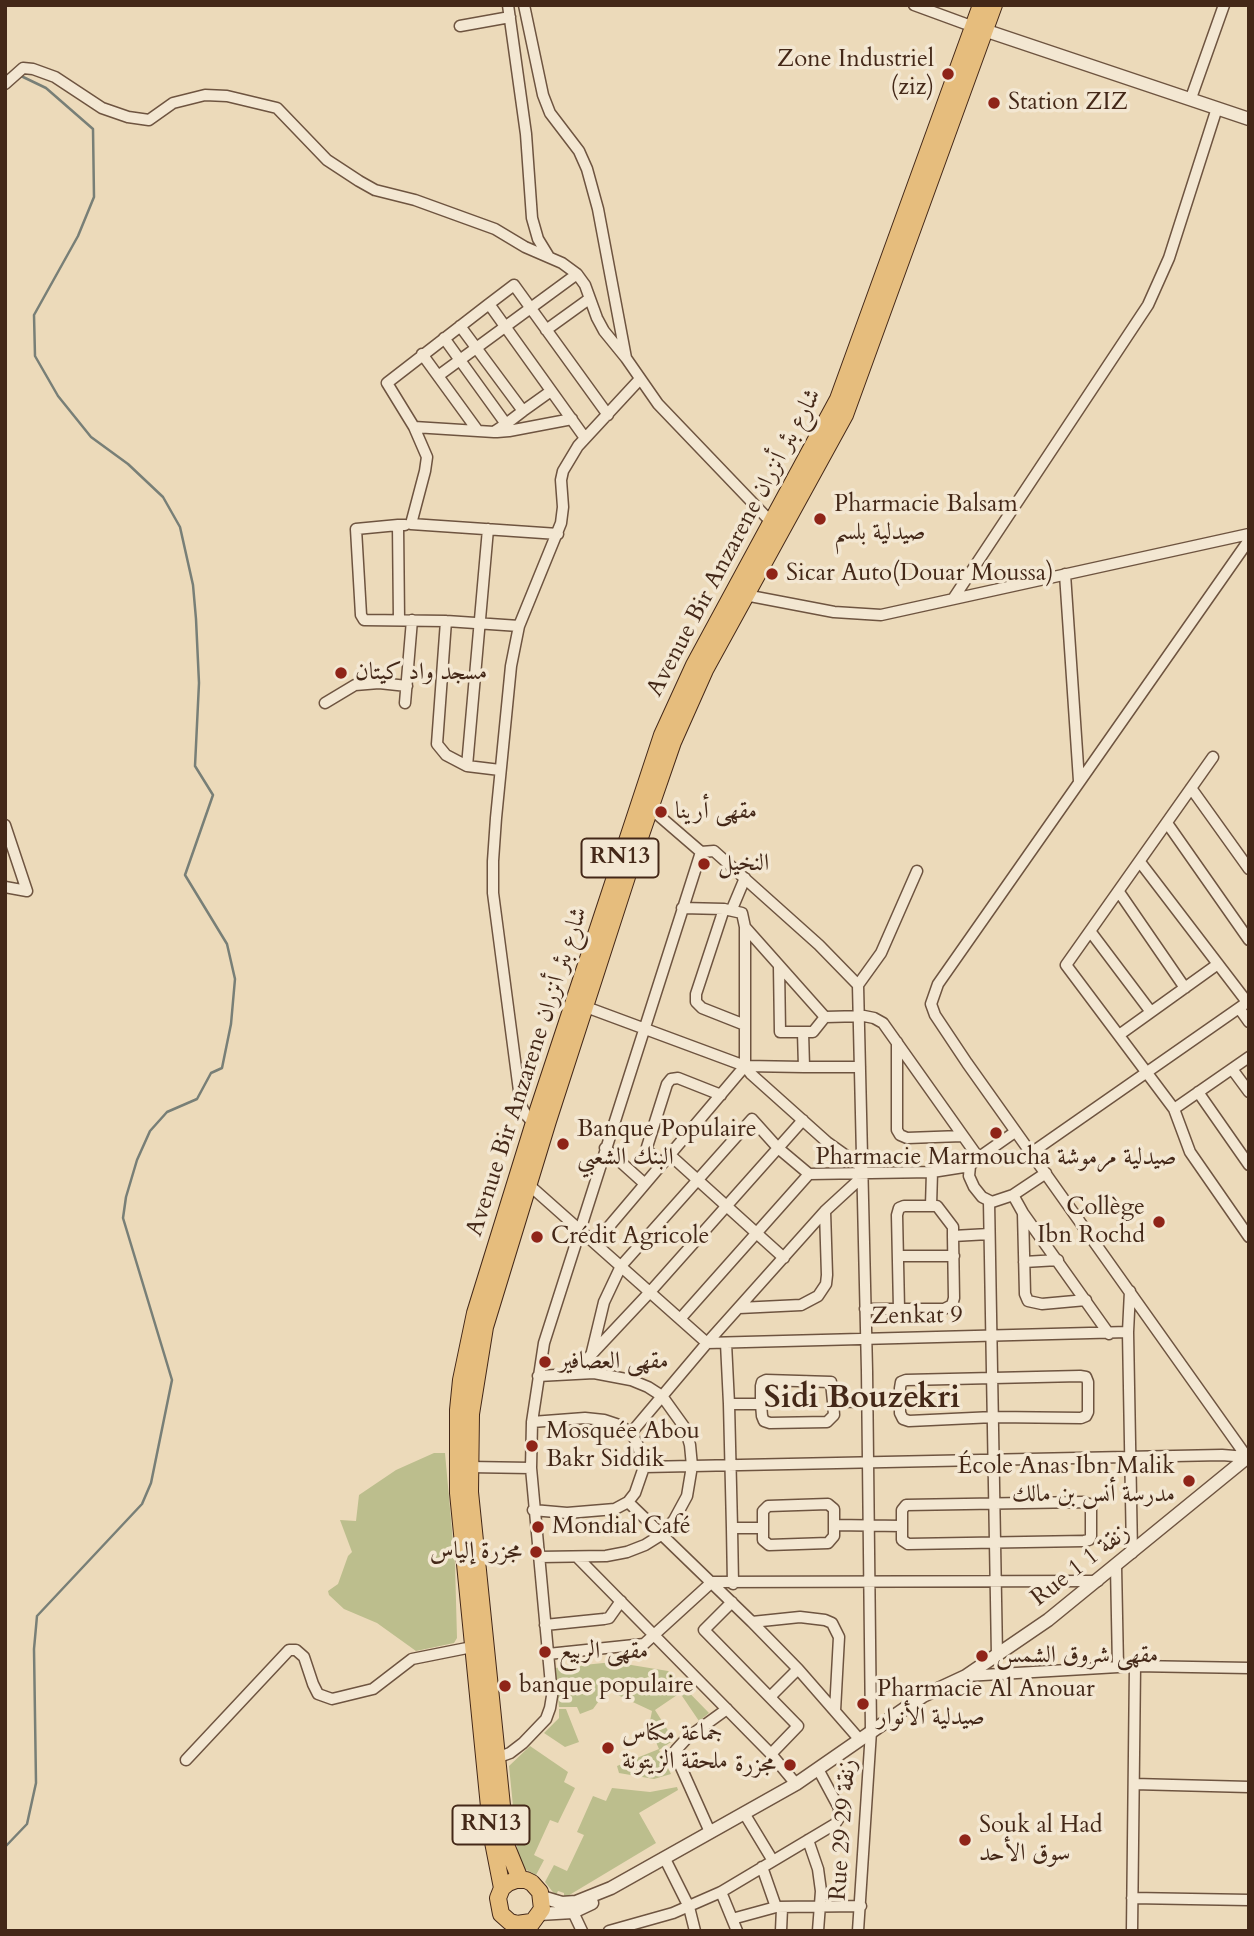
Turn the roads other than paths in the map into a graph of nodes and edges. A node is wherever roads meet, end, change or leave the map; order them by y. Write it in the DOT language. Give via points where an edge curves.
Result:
graph roads {
  1 [pos="524,5"];
  2 [pos="914,5"];
  3 [pos="981,5"];
  4 [pos="994,5"];
  5 [pos="1224,5"];
  6 [pos="509,11"];
  7 [pos="460,26"];
  8 [pos="979,29"];
  9 [pos="8,81"];
  10 [pos="1191,98"];
  11 [pos="1217,108"];
  12 [pos="1249,119"];
  13 [pos="549,257"];
  14 [pos="577,274"];
  15 [pos="589,299"];
  16 [pos="489,304"];
  17 [pos="531,308"];
  18 [pos="460,326"];
  19 [pos="505,326"];
  20 [pos="546,330"];
  21 [pos="444,338"];
  22 [pos="477,347"];
  23 [pos="422,354"];
  24 [pos="626,358"];
  25 [pos="459,360"];
  26 [pos="438,376"];
  27 [pos="640,379"];
  28 [pos="551,391"];
  29 [pos="523,411"];
  30 [pos="608,415"];
  31 [pos="572,419"];
  32 [pos="506,424"];
  33 [pos="414,427"];
  34 [pos="478,431"];
  35 [pos="494,432"];
  36 [pos="585,438"];
  37 [pos="772,523"];
  38 [pos="411,524"];
  39 [pos="398,525"];
  40 [pos="488,529"];
  41 [pos="558,534"];
  42 [pos="1249,534"];
  43 [pos="1249,540"];
  44 [pos="1065,574"];
  45 [pos="745,595"];
  46 [pos="953,599"];
  47 [pos="399,620"];
  48 [pos="412,620"];
  49 [pos="446,621"];
  50 [pos="481,623"];
  51 [pos="519,626"];
  52 [pos="407,686"];
  53 [pos="405,703"];
  54 [pos="326,704"];
  55 [pos="1213,757"];
  56 [pos="467,766"];
  57 [pos="500,770"];
  58 [pos="1079,781"];
  59 [pos="1191,788"];
  60 [pos="650,808"];
  61 [pos="1167,822"];
  62 [pos="5,825"];
  63 [pos="701,852"];
  64 [pos="1140,862"];
  65 [pos="1249,869"];
  66 [pos="917,871"];
  67 [pos="745,878"];
  68 [pos="5,887"];
  69 [pos="1119,892"];
  70 [pos="682,908"];
  71 [pos="728,909"];
  72 [pos="745,926"];
  73 [pos="1090,932"];
  74 [pos="1249,940"];
  75 [pos="1219,964"];
  76 [pos="779,966"];
  77 [pos="858,985"];
  78 [pos="1185,988"];
  79 [pos="1245,1004"];
  80 [pos="586,1006"];
  81 [pos="1151,1012"];
  82 [pos="859,1016"];
  83 [pos="825,1017"];
  84 [pos="1249,1022"];
  85 [pos="745,1025"];
  86 [pos="645,1027"];
  87 [pos="803,1032"];
  88 [pos="1119,1035"];
  89 [pos="897,1042"];
  90 [pos="1249,1057"];
  91 [pos="746,1066"];
  92 [pos="804,1067"];
  93 [pos="860,1067"];
  94 [pos="1233,1069"];
  95 [pos="1147,1072"];
  96 [pos="1198,1092"];
  97 [pos="1249,1092"];
  98 [pos="721,1095"];
  99 [pos="1174,1109"];
  100 [pos="803,1120"];
  101 [pos="534,1124"];
  102 [pos="1015,1132"];
  103 [pos="962,1136"];
  104 [pos="605,1148"];
  105 [pos="778,1148"];
  106 [pos="1031,1153"];
  107 [pos="978,1157"];
  108 [pos="666,1160"];
  109 [pos="1249,1165"];
  110 [pos="970,1166"];
  111 [pos="862,1172"];
  112 [pos="932,1172"];
  113 [pos="1045,1173"];
  114 [pos="808,1174"];
  115 [pos="697,1180"];
  116 [pos="528,1184"];
  117 [pos="645,1184"];
  118 [pos="1013,1195"];
  119 [pos="989,1201"];
  120 [pos="933,1202"];
  121 [pos="727,1206"];
  122 [pos="825,1211"];
  123 [pos="1023,1213"];
  124 [pos="580,1229"];
  125 [pos="756,1233"];
  126 [pos="955,1233"];
  127 [pos="989,1234"];
  128 [pos="1249,1237"];
  129 [pos="595,1242"];
  130 [pos="898,1256"];
  131 [pos="954,1256"];
  132 [pos="784,1258"];
  133 [pos="1058,1260"];
  134 [pos="1024,1262"];
  135 [pos="621,1266"];
  136 [pos="650,1292"];
  137 [pos="1130,1292"];
  138 [pos="1086,1300"];
  139 [pos="739,1308"];
  140 [pos="865,1309"];
  141 [pos="899,1309"];
  142 [pos="680,1319"];
  143 [pos="1128,1332"];
  144 [pos="1109,1334"];
  145 [pos="992,1337"];
  146 [pos="866,1338"];
  147 [pos="707,1343"];
  148 [pos="726,1343"];
  149 [pos="591,1356"];
  150 [pos="573,1374"];
  151 [pos="538,1376"];
  152 [pos="993,1379"];
  153 [pos="662,1396"];
  154 [pos="867,1401"];
  155 [pos="900,1401"];
  156 [pos="833,1402"];
  157 [pos="729,1404"];
  158 [pos="761,1404"];
  159 [pos="994,1417"];
  160 [pos="532,1422"];
  161 [pos="631,1433"];
  162 [pos="1132,1458"];
  163 [pos="1248,1458"];
  164 [pos="994,1459"];
  165 [pos="868,1464"];
  166 [pos="692,1466"];
  167 [pos="730,1466"];
  168 [pos="469,1467"];
  169 [pos="644,1467"];
  170 [pos="531,1468"];
  171 [pos="628,1502"];
  172 [pos="995,1504"];
  173 [pos="533,1510"];
  174 [pos="834,1525"];
  175 [pos="870,1525"];
  176 [pos="902,1526"];
  177 [pos="732,1528"];
  178 [pos="763,1528"];
  179 [pos="661,1535"];
  180 [pos="996,1543"];
  181 [pos="1132,1553"];
  182 [pos="539,1557"];
  183 [pos="577,1557"];
  184 [pos="1116,1566"];
  185 [pos="996,1581"];
  186 [pos="1098,1581"];
  187 [pos="712,1582"];
  188 [pos="870,1583"];
  189 [pos="733,1584"];
  190 [pos="621,1601"];
  191 [pos="732,1602"];
  192 [pos="752,1622"];
  193 [pos="545,1625"];
  194 [pos="655,1634"];
  195 [pos="479,1646"];
  196 [pos="548,1654"];
  197 [pos="997,1656"];
  198 [pos="1135,1666"];
  199 [pos="1118,1667"];
  200 [pos="1249,1668"];
  201 [pos="798,1669"];
  202 [pos="967,1676"];
  203 [pos="770,1697"];
  204 [pos="727,1709"];
  205 [pos="835,1711"];
  206 [pos="872,1731"];
  207 [pos="860,1740"];
  208 [pos="771,1754"];
  209 [pos="186,1760"];
  210 [pos="491,1760"];
  211 [pos="818,1769"];
  212 [pos="796,1784"];
  213 [pos="1134,1784"];
  214 [pos="1249,1787"];
  215 [pos="744,1813"];
  216 [pos="710,1832"];
  217 [pos="808,1840"];
  218 [pos="665,1859"];
  219 [pos="767,1864"];
  220 [pos="520,1880"];
  221 [pos="502,1888"];
  222 [pos="611,1888"];
  223 [pos="721,1892"];
  224 [pos="542,1897"];
  225 [pos="1132,1898"];
  226 [pos="1249,1900"];
  227 [pos="861,1906"];
  228 [pos="689,1907"];
  229 [pos="820,1907"];
  230 [pos="779,1908"];
  231 [pos="573,1912"];
  232 [pos="732,1919"];
  233 [pos="532,1922"];
  234 [pos="505,1924"];
  235 [pos="644,1925"];
  236 [pos="582,1931"];
  237 [pos="609,1931"];
  238 [pos="695,1931"];
  239 [pos="737,1931"];
  240 [pos="782,1931"];
  241 [pos="818,1931"];
  242 [pos="858,1931"];
  243 [pos="1132,1931"];
  1 -- 24 [label="street" via="543,95 587,169"];
  2 -- 8 [label="street"];
  3 -- 8 [label="main road, Avenue Bir Anzarene شارع بئر أنزران / RN13"];
  4 -- 8 [label="main road, Avenue Bir Anzarene شارع بئر أنزران / RN13"];
  5 -- 10 [label="street"];
  6 -- 7 [label="street"];
  6 -- 13 [label="street" via="532,218"];
  8 -- 10 [label="street"];
  8 -- 37 [label="main road, Avenue Bir Anzarene شارع بئر أنزران / RN13" via="838,399"];
  8 -- 45 [label="main road, Avenue Bir Anzarene شارع بئر أنزران / RN13" via="845,415"];
  9 -- 13 [label="street" via="23,68 33,69 55,77 102,108 149,120 173,103 205,95 277,108 327,160 375,190 476,222"];
  10 -- 11 [label="street"];
  11 -- 12 [label="street"];
  11 -- 46 [label="street" via="1169,258 1148,305"];
  13 -- 14 [label="street"];
  14 -- 15 [label="street"];
  14 -- 17 [label="street"];
  15 -- 20 [label="street"];
  15 -- 24 [label="street" via="604,331"];
  16 -- 17 [label="street" via="514,285"];
  16 -- 18 [label="street"];
  16 -- 19 [label="street"];
  17 -- 19 [label="street"];
  17 -- 20 [label="street"];
  18 -- 21 [label="street"];
  18 -- 22 [label="street"];
  19 -- 22 [label="street"];
  19 -- 28 [label="street"];
  20 -- 30 [label="street"];
  21 -- 23 [label="street"];
  21 -- 25 [label="street"];
  22 -- 25 [label="street"];
  22 -- 29 [label="street"];
  23 -- 26 [label="street"];
  23 -- 33 [label="street" via="387,383"];
  24 -- 27 [label="street"];
  25 -- 26 [label="street"];
  25 -- 32 [label="street"];
  26 -- 34 [label="street"];
  27 -- 30 [label="street"];
  27 -- 37 [label="street"];
  28 -- 29 [label="street"];
  28 -- 31 [label="street"];
  29 -- 32 [label="street"];
  30 -- 36 [label="street"];
  31 -- 35 [label="street"];
  31 -- 36 [label="street"];
  32 -- 35 [label="street"];
  33 -- 34 [label="street"];
  33 -- 38 [label="street" via="427,457"];
  34 -- 35 [label="street"];
  36 -- 41 [label="street" via="563,471"];
  37 -- 101 [label="main road, Avenue Bir Anzarene شارع بئر أنزران / RN13" via="667,723"];
  38 -- 39 [label="street"];
  38 -- 40 [label="street"];
  39 -- 47 [label="street"];
  39 -- 47 [label="street" via="360,527 355,534 361,615 369,621"];
  40 -- 41 [label="street"];
  40 -- 50 [label="street"];
  41 -- 51 [label="street"];
  42 -- 44 [label="street"];
  43 -- 58 [label="street"];
  44 -- 46 [label="street"];
  44 -- 58 [label="street"];
  45 -- 46 [label="street" via="834,612 881,615"];
  45 -- 60 [label="main road, Avenue Bir Anzarene شارع بئر أنزران / RN13" via="689,702"];
  47 -- 48 [label="street"];
  48 -- 49 [label="street"];
  48 -- 52 [label="street"];
  49 -- 50 [label="street"];
  49 -- 56 [label="street" via="437,744 446,755"];
  50 -- 51 [label="street"];
  50 -- 56 [label="street"];
  51 -- 57 [label="street"];
  52 -- 53 [label="street"];
  52 -- 54 [label="street" via="355,685"];
  55 -- 59 [label="street"];
  56 -- 57 [label="street"];
  57 -- 101 [label="street" via="493,893 521,1106"];
  58 -- 102 [label="street" via="937,984 931,1004"];
  59 -- 61 [label="street"];
  59 -- 65 [label="street"];
  60 -- 63 [label="street"];
  60 -- 80 [label="main road, Avenue Bir Anzarene شارع بئر أنزران / RN13"];
  61 -- 64 [label="street"];
  61 -- 74 [label="street"];
  62 -- 68 [label="street" via="27,891"];
  63 -- 67 [label="street" via="713,851"];
  63 -- 70 [label="street"];
  64 -- 69 [label="street"];
  64 -- 75 [label="street"];
  66 -- 77 [label="street" via="881,953"];
  67 -- 71 [label="street"];
  67 -- 77 [label="street"];
  69 -- 73 [label="street"];
  69 -- 78 [label="street"];
  70 -- 71 [label="street"];
  70 -- 86 [label="street"];
  71 -- 72 [label="street" via="744,916"];
  71 -- 85 [label="street" via="696,1002"];
  72 -- 76 [label="street"];
  72 -- 85 [label="street"];
  73 -- 81 [label="street"];
  73 -- 88 [label="street" via="1066,965"];
  75 -- 78 [label="street"];
  75 -- 79 [label="street"];
  76 -- 83 [label="street"];
  76 -- 87 [label="street" via="780,1032"];
  77 -- 82 [label="street, Rue 29 زنقة 29"];
  78 -- 81 [label="street"];
  79 -- 84 [label="street"];
  79 -- 95 [label="street"];
  80 -- 86 [label="street"];
  80 -- 116 [label="main road, Avenue Bir Anzarene شارع بئر أنزران / RN13"];
  81 -- 88 [label="street"];
  82 -- 83 [label="street"];
  82 -- 89 [label="street" via="883,1023"];
  82 -- 93 [label="street, Rue 29 زنقة 29"];
  83 -- 87 [label="street" via="813,1032"];
  85 -- 91 [label="street"];
  86 -- 91 [label="street"];
  86 -- 104 [label="street"];
  87 -- 92 [label="street"];
  88 -- 95 [label="street"];
  89 -- 103 [label="street"];
  89 -- 103 [label="street" via="900,1135"];
  90 -- 94 [label="street"];
  91 -- 92 [label="street"];
  91 -- 98 [label="street"];
  91 -- 100 [label="street"];
  92 -- 93 [label="street"];
  93 -- 111 [label="street, Rue 29 زنقة 29"];
  94 -- 96 [label="street"];
  94 -- 97 [label="street"];
  95 -- 99 [label="street"];
  95 -- 106 [label="street"];
  96 -- 99 [label="street"];
  96 -- 109 [label="street"];
  98 -- 108 [label="street"];
  98 -- 108 [label="street" via="671,1079 647,1147"];
  99 -- 128 [label="street" via="1190,1152"];
  100 -- 105 [label="street"];
  100 -- 111 [label="street"];
  101 -- 195 [label="main road, Avenue Bir Anzarene شارع بئر أنزران / RN13" via="482,1289 461,1380 458,1493"];
  102 -- 106 [label="street"];
  102 -- 107 [label="street"];
  103 -- 107 [label="street"];
  104 -- 117 [label="street"];
  104 -- 124 [label="street"];
  105 -- 114 [label="street"];
  105 -- 115 [label="street" via="752,1119"];
  105 -- 121 [label="street"];
  106 -- 113 [label="street"];
  107 -- 110 [label="street"];
  108 -- 115 [label="street"];
  108 -- 117 [label="street"];
  110 -- 112 [label="street"];
  110 -- 119 [label="street" via="974,1187"];
  111 -- 112 [label="street"];
  111 -- 114 [label="street"];
  111 -- 122 [label="street"];
  111 -- 140 [label="street, Rue 29 زنقة 29"];
  112 -- 120 [label="street"];
  113 -- 118 [label="street"];
  113 -- 137 [label="street"];
  114 -- 125 [label="street"];
  115 -- 121 [label="street"];
  115 -- 135 [label="street"];
  116 -- 124 [label="street"];
  116 -- 168 [label="main road, Avenue Bir Anzarene شارع بئر أنزران / RN13" via="485,1327 471,1414"];
  117 -- 129 [label="street"];
  118 -- 119 [label="street"];
  118 -- 123 [label="street"];
  119 -- 127 [label="street"];
  120 -- 126 [label="street"];
  120 -- 130 [label="street" via="899,1208"];
  121 -- 125 [label="street"];
  121 -- 136 [label="street"];
  122 -- 132 [label="street"];
  122 -- 139 [label="street" via="827,1276 818,1296 801,1305"];
  123 -- 133 [label="street"];
  123 -- 134 [label="street"];
  124 -- 129 [label="street"];
  124 -- 151 [label="street"];
  125 -- 132 [label="street"];
  125 -- 142 [label="street"];
  126 -- 127 [label="street"];
  126 -- 131 [label="street"];
  127 -- 145 [label="street"];
  129 -- 135 [label="street"];
  130 -- 131 [label="street"];
  130 -- 141 [label="street"];
  131 -- 141 [label="street" via="952,1305"];
  132 -- 139 [label="street"];
  133 -- 134 [label="street"];
  133 -- 138 [label="street"];
  134 -- 138 [label="street" via="1025,1294 1031,1303"];
  135 -- 136 [label="street"];
  135 -- 149 [label="street" via="604,1302"];
  136 -- 142 [label="street"];
  136 -- 149 [label="street"];
  137 -- 143 [label="street"];
  137 -- 163 [label="street"];
  138 -- 144 [label="street"];
  139 -- 147 [label="street"];
  140 -- 141 [label="street"];
  140 -- 146 [label="street, Rue 29 زنقة 29"];
  142 -- 147 [label="street"];
  143 -- 144 [label="street, Zenkat 9"];
  143 -- 162 [label="street"];
  144 -- 145 [label="street, Zenkat 9"];
  145 -- 146 [label="street, Zenkat 9"];
  145 -- 152 [label="street"];
  146 -- 148 [label="street, Zenkat 9"];
  146 -- 154 [label="street, Rue 29 زنقة 29"];
  147 -- 148 [label="street, Zenkat 9"];
  147 -- 153 [label="street"];
  148 -- 157 [label="street"];
  149 -- 150 [label="street"];
  150 -- 151 [label="street"];
  150 -- 153 [label="street" via="631,1380"];
  151 -- 160 [label="street"];
  152 -- 155 [label="street" via="905,1380"];
  152 -- 159 [label="street"];
  152 -- 159 [label="street" via="1086,1377 1088,1382 1086,1416 1081,1418"];
  153 -- 161 [label="street"];
  153 -- 166 [label="street" via="685,1428"];
  154 -- 155 [label="street"];
  154 -- 156 [label="street"];
  154 -- 165 [label="street, Rue 29 زنقة 29"];
  155 -- 159 [label="street" via="900,1413 908,1421"];
  156 -- 158 [label="street" via="834,1415 827,1422 770,1423 764,1421"];
  156 -- 158 [label="street" via="831,1381 766,1380 761,1386"];
  157 -- 158 [label="street"];
  157 -- 167 [label="street"];
  159 -- 164 [label="street"];
  160 -- 161 [label="street" via="604,1419"];
  160 -- 170 [label="street"];
  161 -- 169 [label="street"];
  162 -- 163 [label="street"];
  162 -- 164 [label="street"];
  162 -- 181 [label="street"];
  163 -- 181 [label="street, Rue 1 زنقة 1"];
  164 -- 165 [label="street"];
  164 -- 172 [label="street"];
  165 -- 167 [label="street"];
  165 -- 175 [label="street, Rue 29 زنقة 29"];
  166 -- 167 [label="street"];
  166 -- 169 [label="street"];
  166 -- 179 [label="street" via="682,1507"];
  167 -- 177 [label="street"];
  168 -- 170 [label="street"];
  168 -- 195 [label="main road, Avenue Bir Anzarene شارع بئر أنزران / RN13"];
  169 -- 171 [label="street"];
  170 -- 173 [label="street"];
  171 -- 173 [label="street" via="600,1512"];
  171 -- 179 [label="street"];
  172 -- 176 [label="street" via="906,1505"];
  172 -- 180 [label="street"];
  172 -- 180 [label="street" via="1083,1502 1091,1509 1089,1540"];
  173 -- 182 [label="street"];
  174 -- 175 [label="street"];
  174 -- 178 [label="street" via="834,1536 828,1542 769,1545 763,1540"];
  174 -- 178 [label="street" via="832,1505 768,1506 763,1511"];
  175 -- 176 [label="street"];
  175 -- 188 [label="street, Rue 29 زنقة 29"];
  176 -- 180 [label="street" via="902,1540 908,1544"];
  177 -- 178 [label="street"];
  177 -- 189 [label="street"];
  179 -- 183 [label="street" via="627,1552"];
  179 -- 187 [label="street"];
  180 -- 185 [label="street"];
  181 -- 184 [label="street, Rue 1 زنقة 1"];
  182 -- 183 [label="street"];
  182 -- 193 [label="street"];
  183 -- 190 [label="street"];
  184 -- 186 [label="street, Rue 1 زنقة 1"];
  184 -- 199 [label="street"];
  185 -- 186 [label="street"];
  185 -- 188 [label="street"];
  185 -- 197 [label="street"];
  186 -- 197 [label="street, Rue 1 زنقة 1"];
  187 -- 189 [label="street"];
  187 -- 191 [label="street"];
  187 -- 194 [label="street"];
  188 -- 189 [label="street"];
  188 -- 206 [label="street, Rue 29 زنقة 29"];
  190 -- 193 [label="street" via="609,1618"];
  190 -- 194 [label="street"];
  191 -- 192 [label="street"];
  191 -- 203 [label="street" via="704,1630"];
  192 -- 201 [label="street"];
  192 -- 205 [label="street" via="800,1617 832,1623 839,1637"];
  193 -- 196 [label="street"];
  194 -- 196 [label="street" via="644,1644"];
  194 -- 204 [label="street"];
  195 -- 209 [label="street" via="412,1659 373,1689 332,1699 318,1694 304,1657 289,1650"];
  195 -- 210 [label="main road, Avenue Bir Anzarene شارع بئر أنزران / RN13"];
  196 -- 210 [label="street" via="552,1696 546,1719 509,1754"];
  197 -- 202 [label="street, Rue 1 زنقة 1"];
  198 -- 199 [label="street"];
  198 -- 200 [label="street"];
  198 -- 213 [label="street"];
  199 -- 202 [label="street"];
  201 -- 203 [label="street"];
  201 -- 205 [label="street"];
  202 -- 206 [label="street, Rue 1 زنقة 1" via="923,1696"];
  203 -- 208 [label="street" via="798,1726"];
  204 -- 208 [label="street"];
  204 -- 216 [label="street" via="676,1750"];
  205 -- 207 [label="street"];
  206 -- 207 [label="street, Rue 1 زنقة 1"];
  206 -- 227 [label="street, Rue 29 زنقة 29"];
  207 -- 211 [label="street, Rue 1 زنقة 1"];
  208 -- 212 [label="street"];
  210 -- 220 [label="main road, Avenue Bir Anzarene شارع بئر أنزران / RN13" via="506,1845"];
  210 -- 221 [label="main road, Avenue Bir Anzarene شارع بئر أنزران / RN13" via="492,1837"];
  211 -- 212 [label="street, Rue 1 زنقة 1"];
  211 -- 217 [label="street" via="840,1814 835,1824"];
  212 -- 215 [label="street, Rue 1 زنقة 1"];
  213 -- 214 [label="street"];
  213 -- 225 [label="street"];
  215 -- 216 [label="street, Rue 1 زنقة 1"];
  215 -- 219 [label="street"];
  216 -- 218 [label="street, Rue 1 زنقة 1"];
  217 -- 219 [label="street"];
  217 -- 229 [label="street" via="818,1869"];
  218 -- 222 [label="street, Rue 1 زنقة 1"];
  218 -- 228 [label="street"];
  219 -- 223 [label="street"];
  219 -- 230 [label="street"];
  220 -- 221 [label="main road, RN13"];
  220 -- 224 [label="main road, RN13" via="532,1883"];
  221 -- 234 [label="main road, Avenue Bir Anzarene شارع بئر أنزران / RN13" via="498,1903"];
  222 -- 224 [label="street" via="576,1902"];
  222 -- 231 [label="street"];
  223 -- 228 [label="street"];
  223 -- 232 [label="street"];
  224 -- 233 [label="main road"];
  225 -- 226 [label="street"];
  225 -- 243 [label="street"];
  227 -- 229 [label="street"];
  227 -- 242 [label="street, Rue 29 زنقة 29"];
  228 -- 235 [label="street"];
  228 -- 238 [label="street"];
  229 -- 230 [label="street"];
  229 -- 241 [label="street"];
  230 -- 232 [label="street"];
  230 -- 240 [label="street"];
  231 -- 233 [label="street"];
  231 -- 236 [label="street"];
  232 -- 239 [label="street"];
  233 -- 234 [label="main road, Avenue Bir Anzarene شارع بئر أنزران / RN13"];
  235 -- 237 [label="street"];
}
